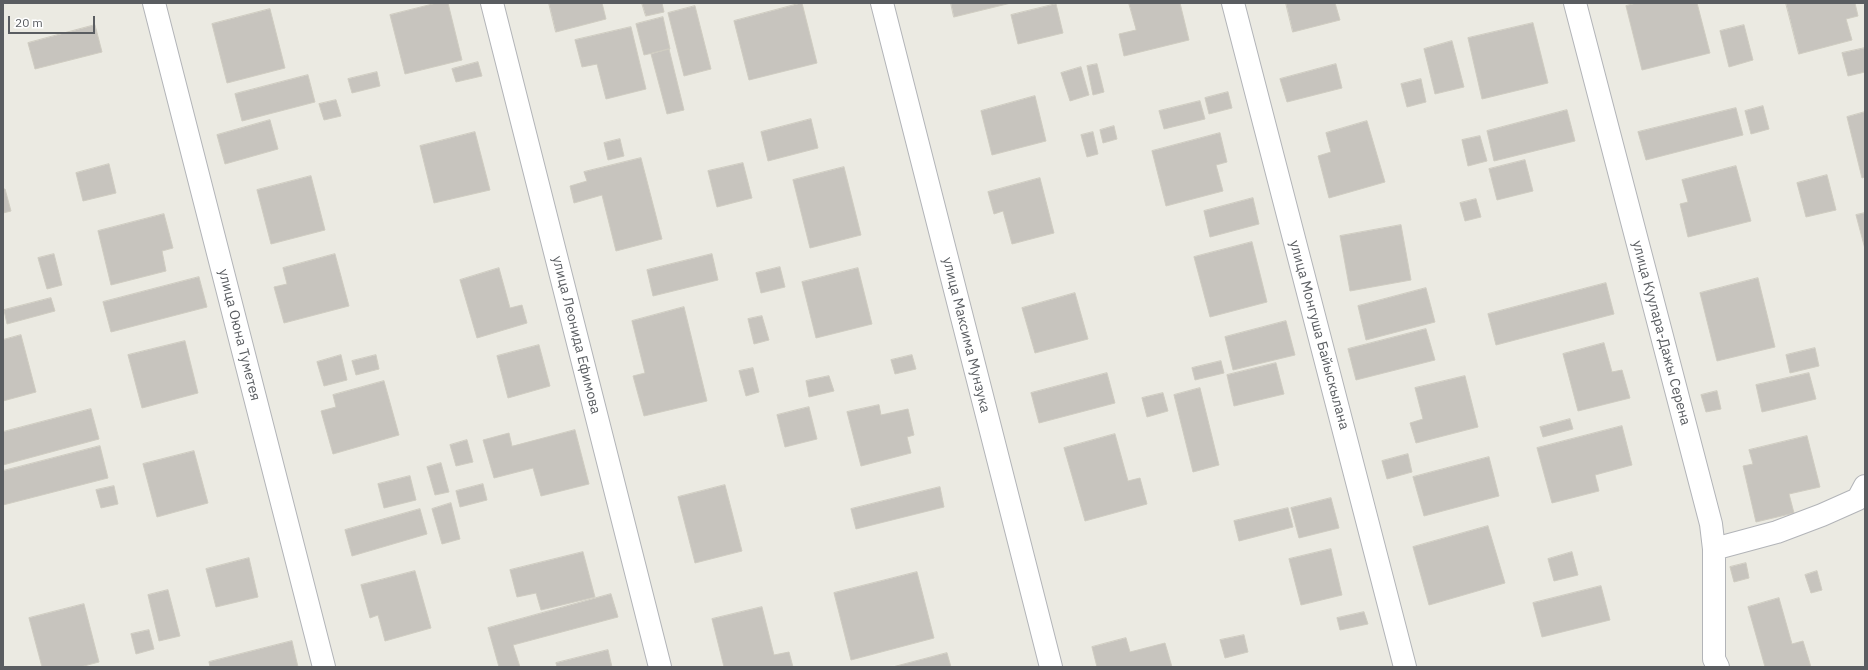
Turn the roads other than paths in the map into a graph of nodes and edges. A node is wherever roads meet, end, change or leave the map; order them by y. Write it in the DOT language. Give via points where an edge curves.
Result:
graph roads {
  1 [pos="154,3"];
  2 [pos="492,3"];
  3 [pos="882,3"];
  4 [pos="1233,3"];
  5 [pos="1575,3"];
  6 [pos="1865,486"];
  7 [pos="1714,549"];
  8 [pos="324,667"];
  9 [pos="660,667"];
  10 [pos="1051,667"];
  11 [pos="1405,667"];
  12 [pos="1718,667"];
  1 -- 8 [label="street, улица Оюна Туметея"];
  2 -- 9 [label="street, улица Леонида Ефимова"];
  3 -- 10 [label="street, улица Максима Мунзука"];
  4 -- 11 [label="street, улица Монгуша Байыскылана"];
  5 -- 7 [label="street, улица Куулара-Дажы Серена" via="1711,524"];
  6 -- 7 [label="street" via="1858,499 1822,515 1777,532"];
  7 -- 12 [label="street, улица Куулара-Дажы Серена" via="1714,659"];
}
